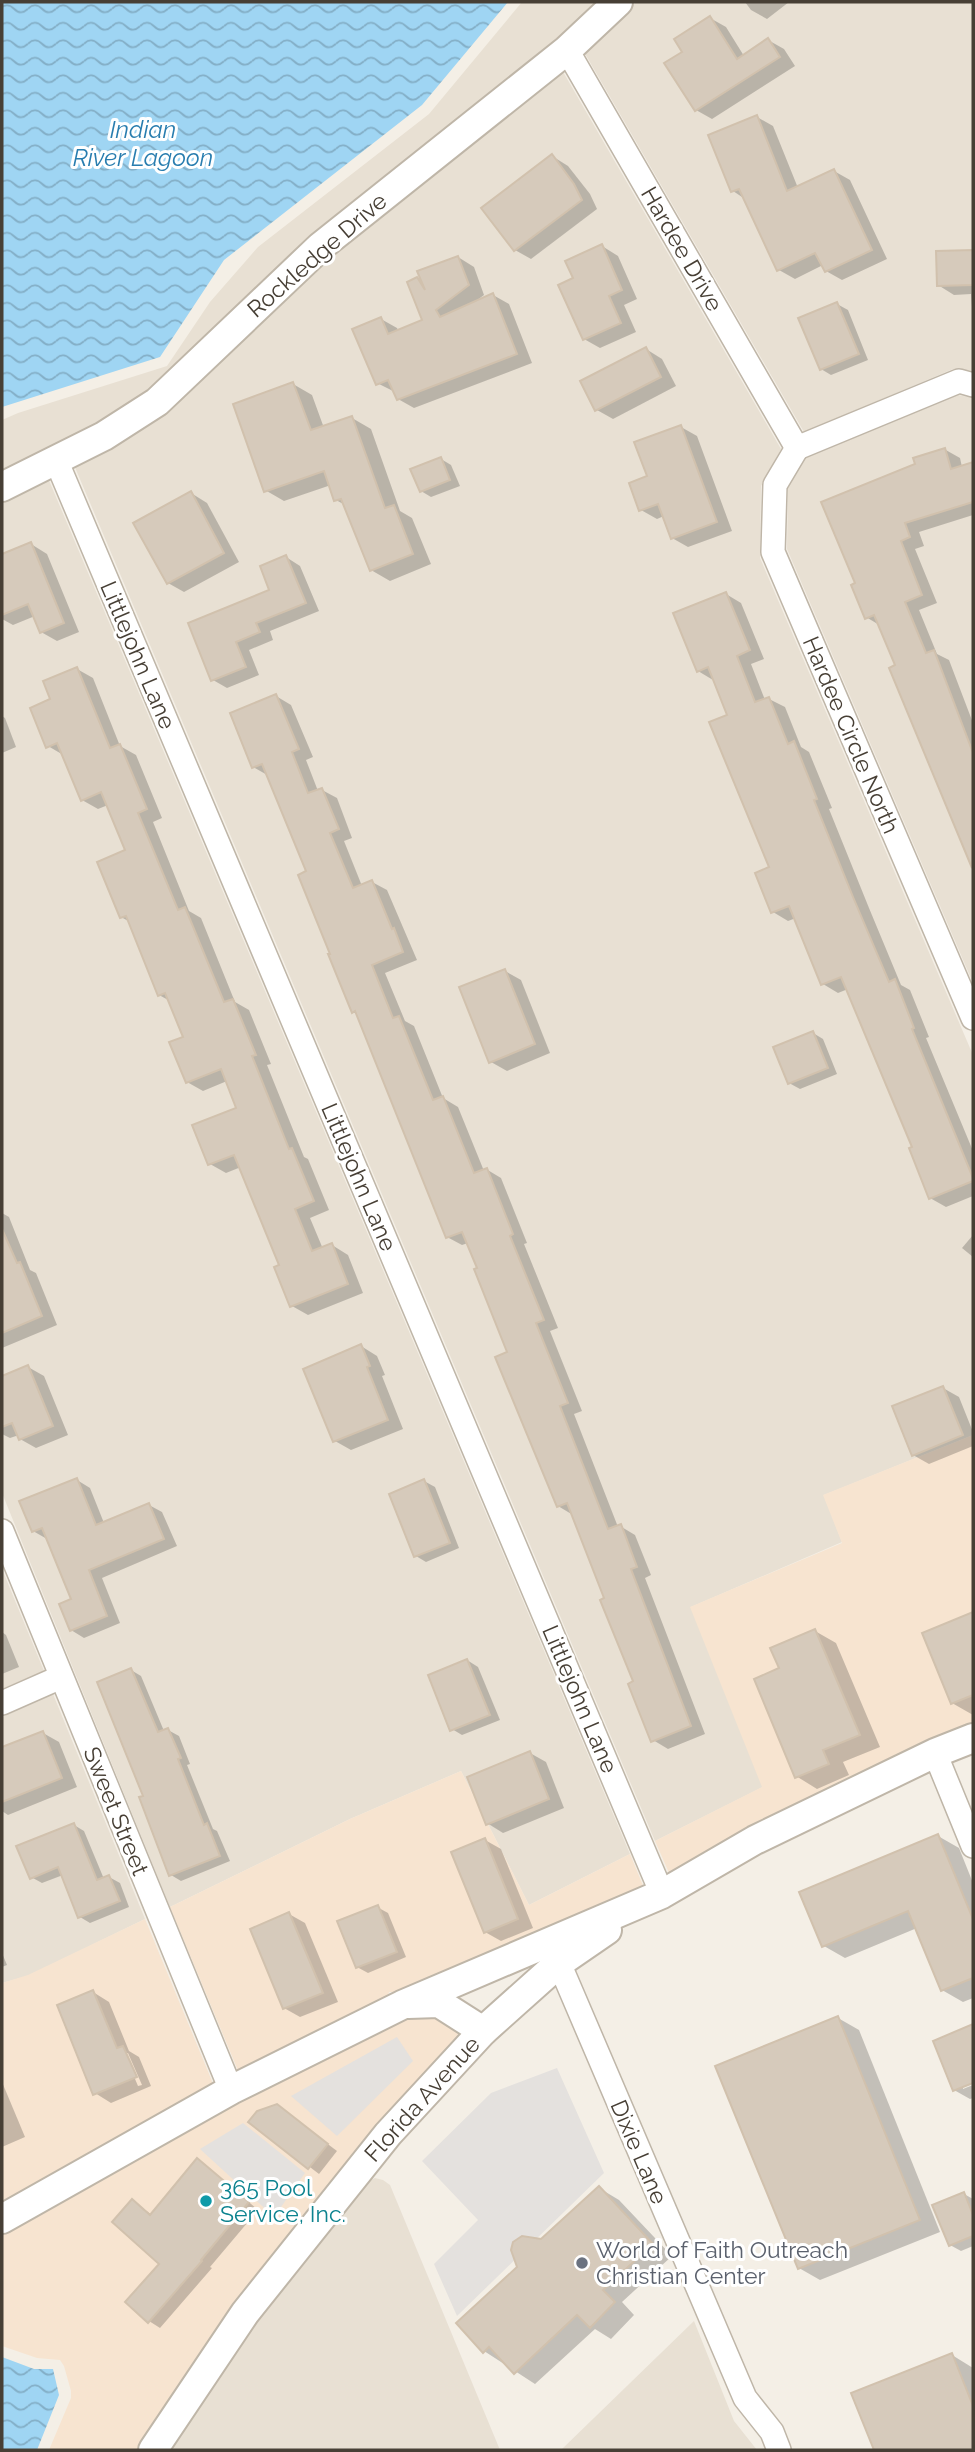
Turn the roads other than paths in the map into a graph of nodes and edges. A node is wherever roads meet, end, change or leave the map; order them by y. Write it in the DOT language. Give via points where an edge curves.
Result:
graph roads {
  1 [pos="618,2"];
  2 [pos="567,50"];
  3 [pos="973,385"];
  4 [pos="797,448"];
  5 [pos="56,460"];
  6 [pos="2,487"];
  7 [pos="973,1018"];
  8 [pos="2,1531"];
  9 [pos="61,1677"];
  10 [pos="2,1703"];
  11 [pos="973,1738"];
  12 [pos="935,1753"];
  13 [pos="973,1846"];
  14 [pos="662,1894"];
  15 [pos="559,1963"];
  16 [pos="402,2005"];
  17 [pos="483,2031"];
  18 [pos="231,2090"];
  19 [pos="2,2219"];
  20 [pos="153,2450"];
  21 [pos="779,2450"];
  1 -- 2 [label="street, Rockledge Drive"];
  2 -- 4 [label="street, Hardee Drive"];
  2 -- 5 [label="street, Rockledge Drive" via="320,247 157,402"];
  3 -- 4 [label="street" via="958,381"];
  4 -- 7 [label="street, Hardee Circle North" via="775,485 773,552"];
  5 -- 6 [label="street, Rockledge Drive"];
  5 -- 14 [label="street, Littlejohn Lane"];
  8 -- 9 [label="street, Sweet Street"];
  9 -- 10 [label="street"];
  9 -- 18 [label="street, Sweet Street"];
  11 -- 12 [label="street"];
  12 -- 13 [label="street"];
  12 -- 14 [label="street" via="755,1840"];
  14 -- 15 [label="street, Florida Avenue"];
  14 -- 16 [label="street"];
  15 -- 17 [label="street, Florida Avenue"];
  15 -- 21 [label="street, Dixie Lane" via="745,2399 772,2432"];
  16 -- 17 [label="street" via="439,2003"];
  16 -- 18 [label="street"];
  17 -- 20 [label="street, Florida Avenue" via="380,2143 245,2313"];
  18 -- 19 [label="street"];
}
